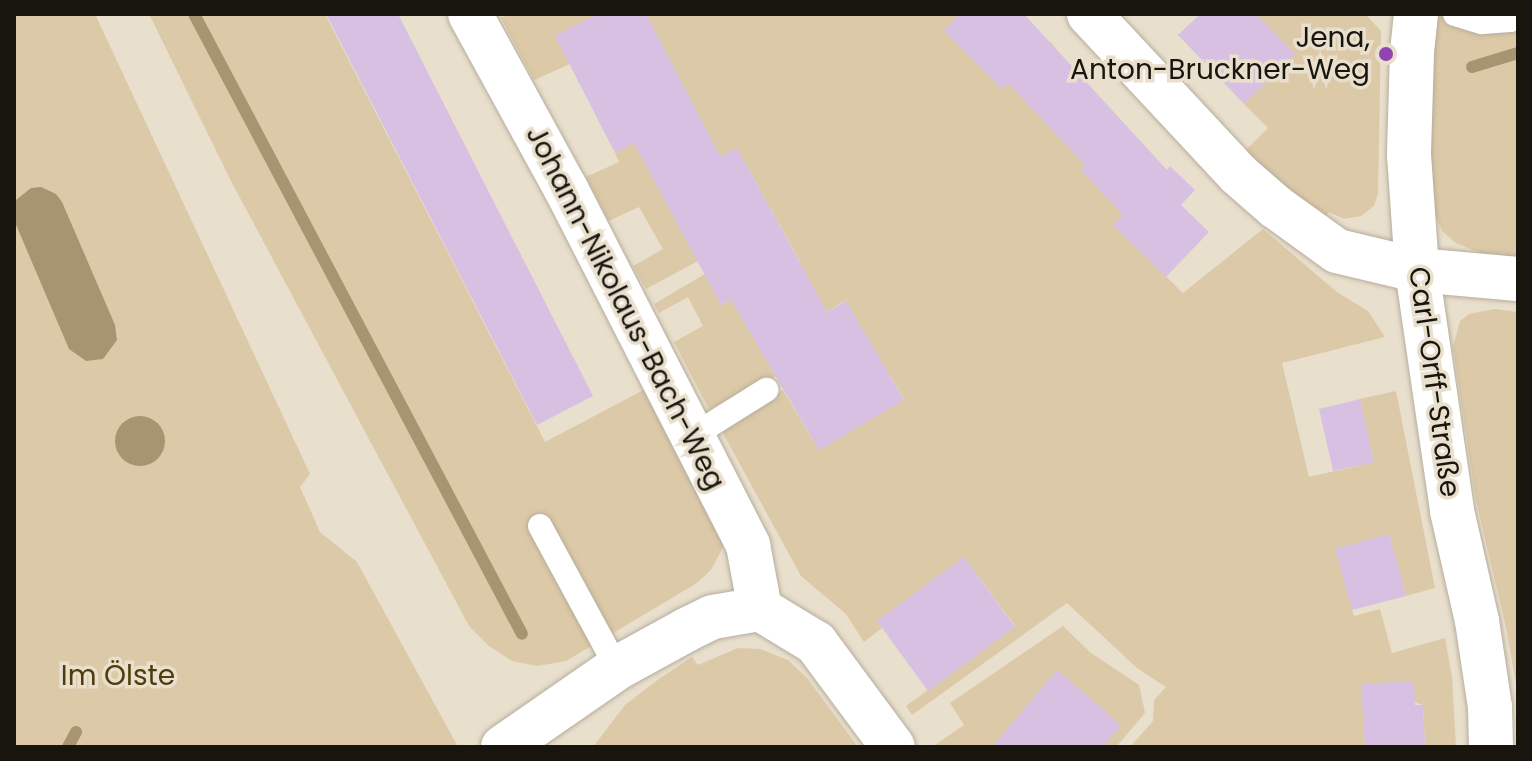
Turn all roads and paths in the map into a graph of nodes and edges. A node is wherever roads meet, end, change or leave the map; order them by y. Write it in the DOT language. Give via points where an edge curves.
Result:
graph roads {
  1 [pos="470,14"];
  2 [pos="1089,14"];
  3 [pos="1416,14"];
  4 [pos="1455,14"];
  5 [pos="1518,15"];
  6 [pos="1417,270"];
  7 [pos="1518,279"];
  8 [pos="766,390"];
  9 [pos="691,437"];
  10 [pos="540,526"];
  11 [pos="760,609"];
  12 [pos="617,668"];
  13 [pos="503,747"];
  14 [pos="893,747"];
  15 [pos="1491,747"];
  1 -- 9 [label="street, Johann-Nikolaus-Bach-Weg" via="566,189"];
  2 -- 6 [label="street" via="1238,174 1276,207 1337,251"];
  3 -- 6 [label="street, Carl-Orff-Straße" via="1409,155"];
  4 -- 5 [label="lane" via="1482,22"];
  6 -- 7 [label="street"];
  6 -- 15 [label="street, Carl-Orff-Straße" via="1452,511 1477,621"];
  8 -- 9 [label="lane"];
  9 -- 11 [label="street, Johann-Nikolaus-Bach-Weg" via="748,545"];
  10 -- 12 [label="lane"];
  11 -- 12 [label="street" via="713,617"];
  11 -- 14 [label="street" via="816,643"];
  12 -- 13 [label="street"];
}
